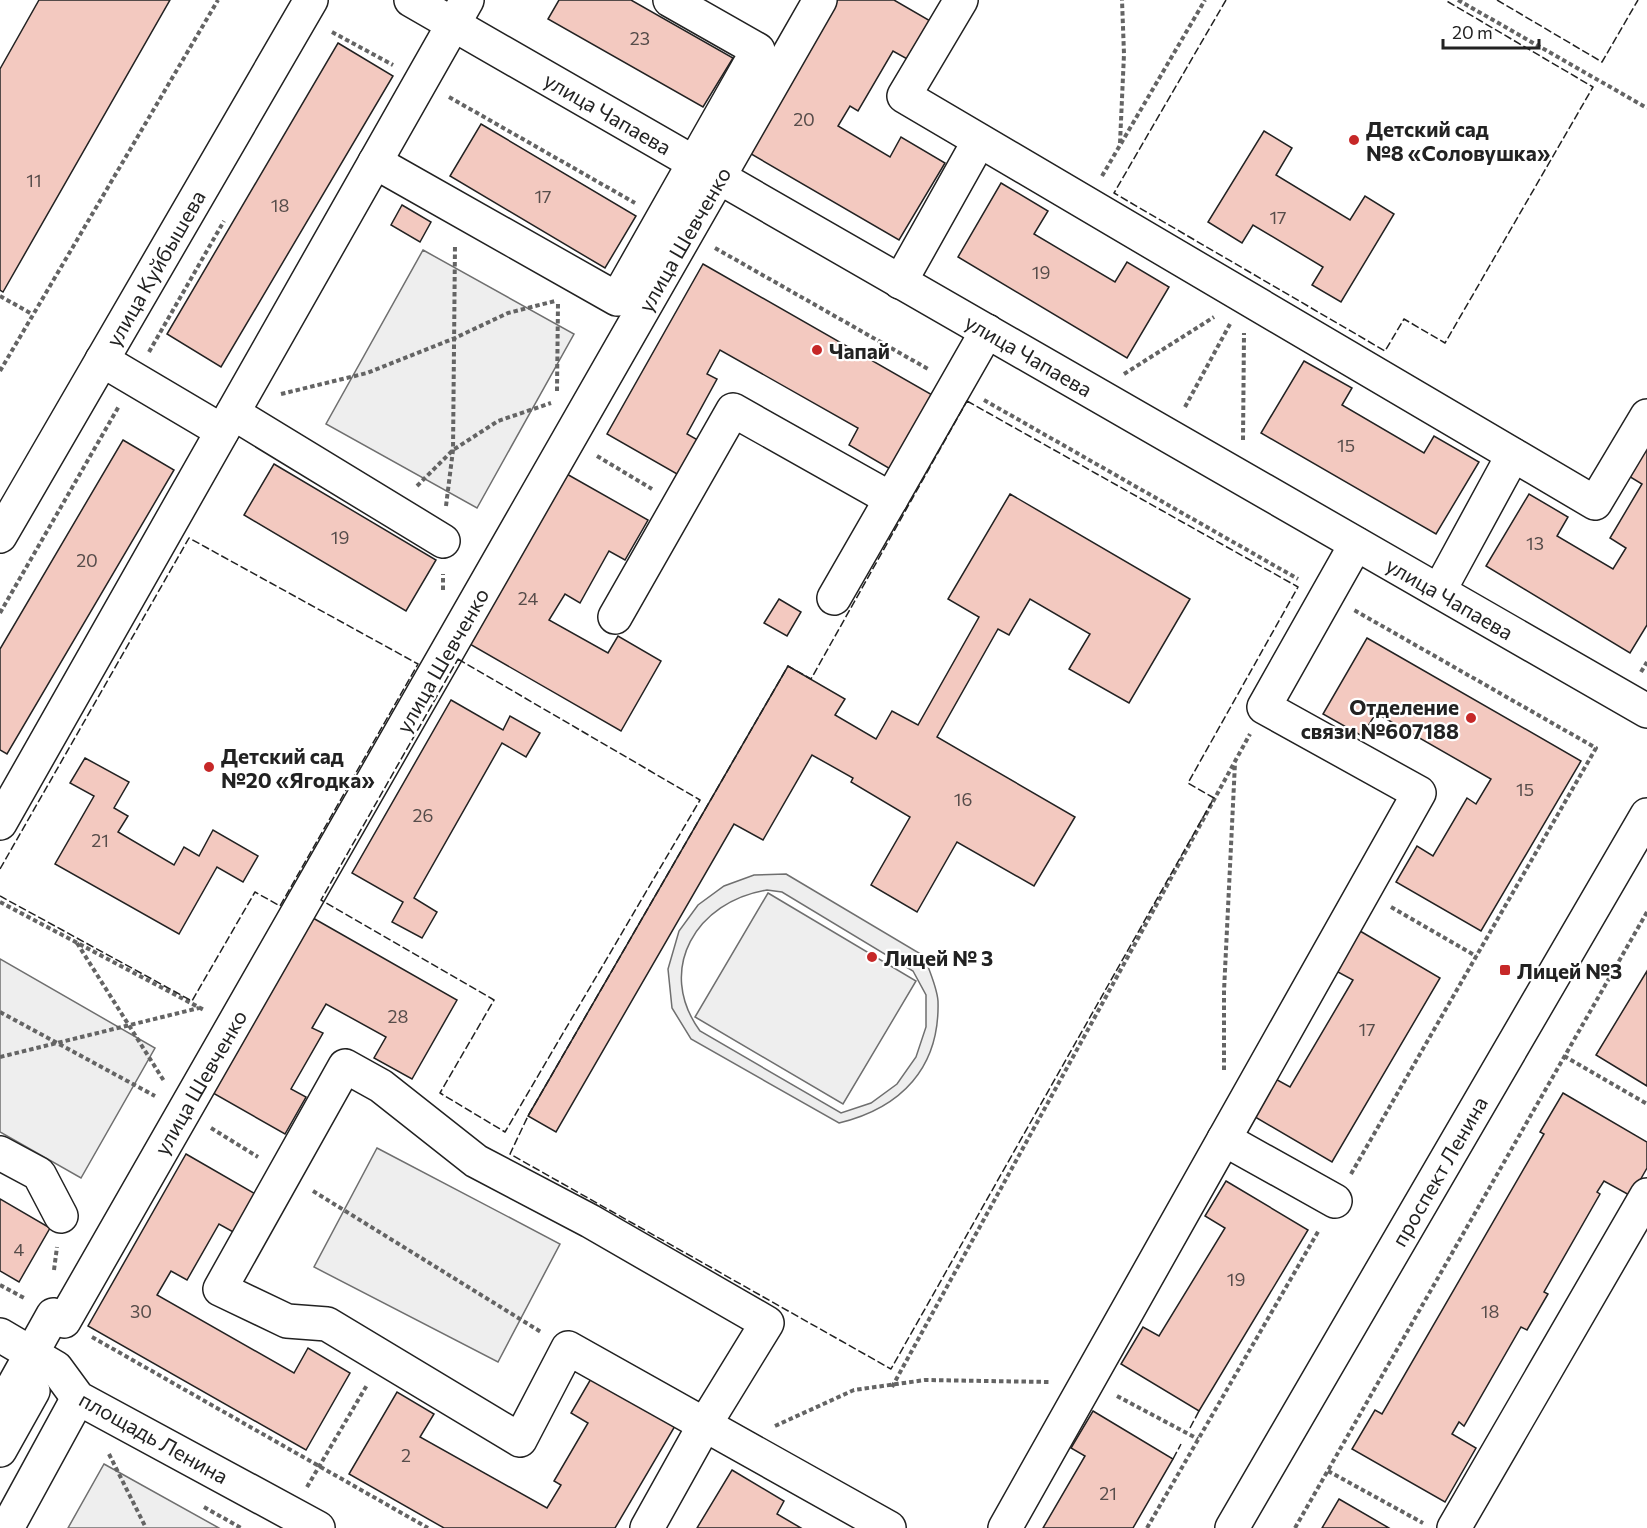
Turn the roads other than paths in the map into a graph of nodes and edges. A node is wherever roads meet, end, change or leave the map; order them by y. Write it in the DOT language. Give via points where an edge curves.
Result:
graph roads {
  1 [pos="311,0"];
  2 [pos="411,0"];
  3 [pos="670,0"];
  4 [pos="820,0"];
  5 [pos="961,0"];
  6 [pos="460,12"];
  7 [pos="979,141"];
  8 [pos="375,162"];
  9 [pos="706,170"];
  10 [pos="900,282"];
  11 [pos="987,331"];
  12 [pos="102,360"];
  13 [pos="1647,416"];
  14 [pos="228,422"];
  15 [pos="1513,455"];
  16 [pos="891,499"];
  17 [pos="0,536"];
  18 [pos="443,542"];
  19 [pos="1356,544"];
  20 [pos="1439,591"];
  21 [pos="834,598"];
  22 [pos="615,617"];
  23 [pos="1647,711"];
  24 [pos="9,787"];
  25 [pos="1647,815"];
  26 [pos="0,823"];
  27 [pos="1224,1139"];
  28 [pos="0,1153"];
  29 [pos="1647,1195"];
  30 [pos="1335,1201"];
  31 [pos="60,1216"];
  32 [pos="0,1335"];
  33 [pos="40,1359"];
  34 [pos="78,1398"];
  35 [pos="0,1410"];
  36 [pos="705,1424"];
  37 [pos="0,1450"];
  38 [pos="304,1521"];
  39 [pos="7,1528"];
  40 [pos="647,1528"];
  41 [pos="890,1528"];
  42 [pos="1005,1528"];
  43 [pos="1232,1528"];
  44 [pos="1454,1528"];
  1 -- 12 [label="street, улица Куйбышева"];
  2 -- 6 [label="street, улица Чапаева"];
  3 -- 9 [label="street" via="758,50"];
  4 -- 9 [label="street, улица Шевченко"];
  5 -- 7 [label="street" via="904,96"];
  6 -- 8 [label="street"];
  6 -- 9 [label="street, улица Чапаева"];
  7 -- 10 [label="street"];
  7 -- 15 [label="street"];
  8 -- 9 [label="street" via="617,299"];
  8 -- 14 [label="street"];
  9 -- 10 [label="street, улица Чапаева"];
  9 -- 33 [label="street, улица Шевченко" via="569,440 184,1111 58,1318"];
  10 -- 11 [label="street, улица Чапаева"];
  11 -- 16 [label="street"];
  11 -- 19 [label="street, улица Чапаева"];
  12 -- 14 [label="street"];
  12 -- 17 [label="street, улица Куйбышева"];
  13 -- 15 [label="street" via="1595,503"];
  14 -- 18 [label="street" via="393,510"];
  14 -- 24 [label="street"];
  15 -- 20 [label="street"];
  16 -- 21 [label="street"];
  16 -- 22 [label="street" via="733,410"];
  19 -- 20 [label="street, улица Чапаева"];
  19 -- 27 [label="street" via="1264,707 1419,794"];
  20 -- 23 [label="street, улица Чапаева"];
  24 -- 26 [label="street"];
  25 -- 43 [label="street, проспект Ленина"];
  27 -- 30 [label="street"];
  27 -- 42 [label="street"];
  28 -- 31 [label="street" via="39,1174"];
  29 -- 44 [label="street"];
  32 -- 33 [label="street, площадь Ленина"];
  33 -- 34 [label="street, площадь Ленина" via="56,1368"];
  33 -- 35 [label="street, улица Шевченко"];
  33 -- 37 [label="street"];
  34 -- 38 [label="street, площадь Ленина"];
  34 -- 39 [label="street"];
  36 -- 36 [label="street" via="767,1323 590,1221 476,1161 381,1086 345,1066 220,1289 287,1321 327,1324 520,1440 567,1348"];
  36 -- 40 [label="street"];
  36 -- 41 [label="street"];
}
